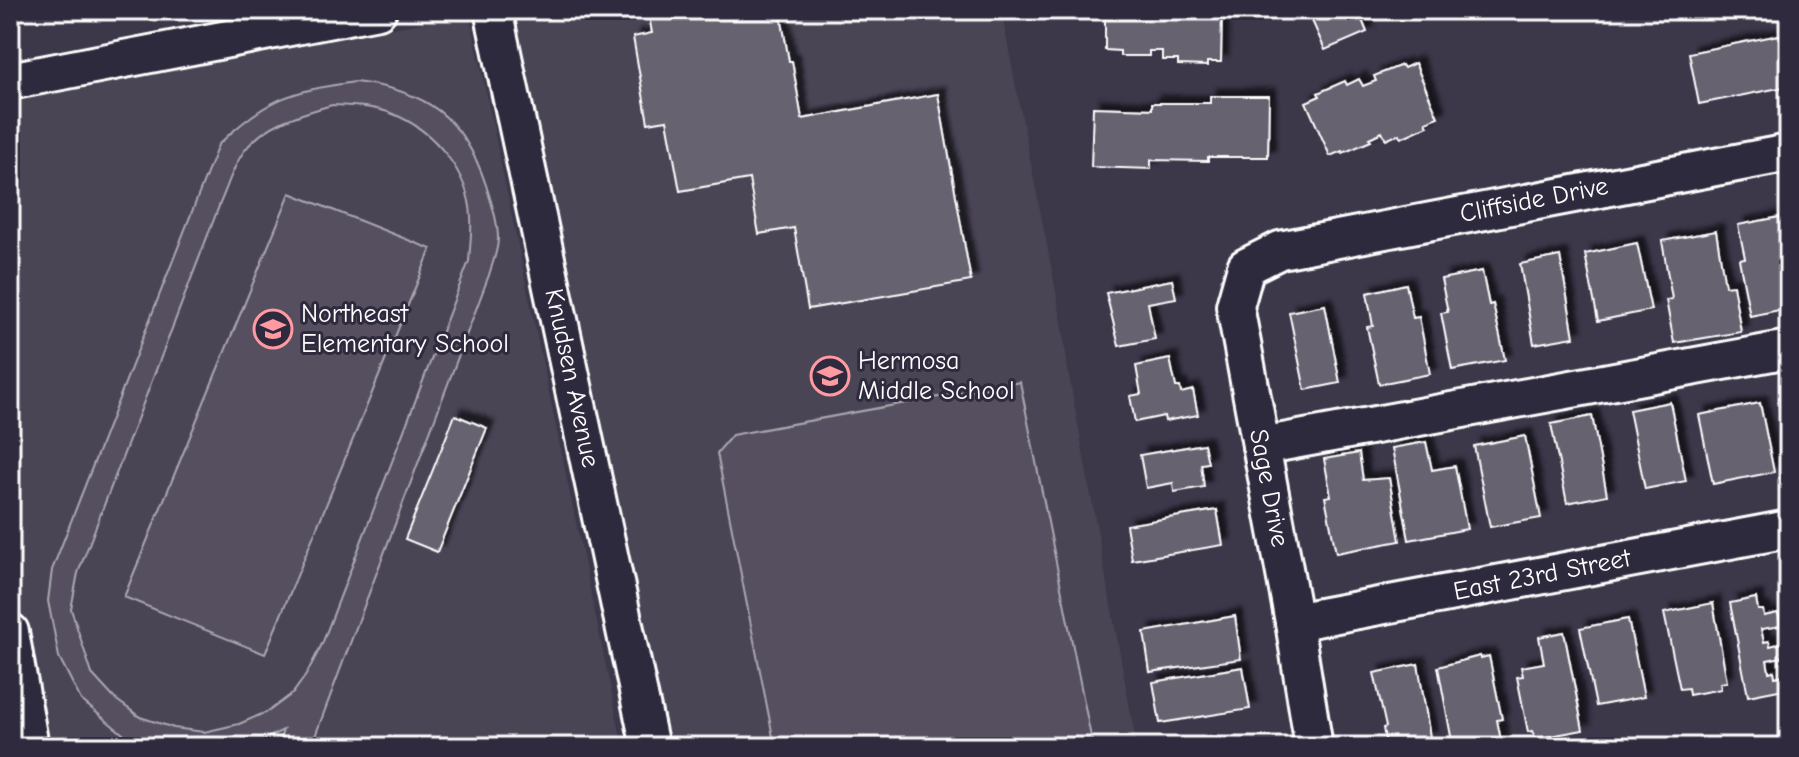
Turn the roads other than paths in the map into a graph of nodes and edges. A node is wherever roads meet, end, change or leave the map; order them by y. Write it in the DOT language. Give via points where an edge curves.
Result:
graph roads {
  1 [pos="378,10"];
  2 [pos="493,10"];
  3 [pos="10,81"];
  4 [pos="1789,153"];
  5 [pos="1280,250"];
  6 [pos="1789,349"];
  7 [pos="1261,446"];
  8 [pos="1789,529"];
  9 [pos="1294,622"];
  10 [pos="10,632"];
  11 [pos="30,747"];
  12 [pos="650,747"];
  13 [pos="1314,747"];
  1 -- 3 [label="street"];
  2 -- 12 [label="street, Knudsen Avenue"];
  4 -- 5 [label="street, Cliffside Drive"];
  5 -- 7 [label="street, Sage Drive" via="1246,267 1235,306"];
  6 -- 7 [label="street"];
  7 -- 9 [label="street, Sage Drive"];
  8 -- 9 [label="street, East 23rd Street"];
  9 -- 13 [label="street, Sage Drive"];
  10 -- 11 [label="street"];
}
